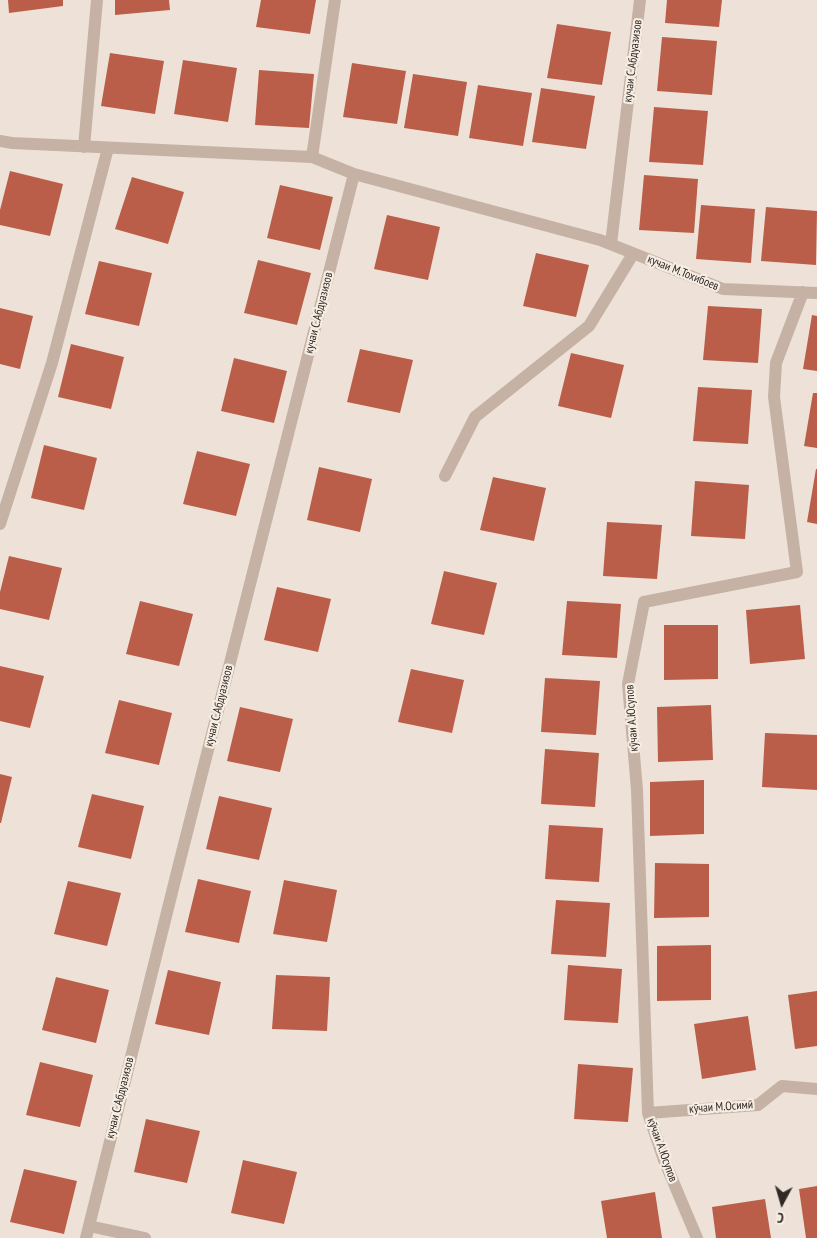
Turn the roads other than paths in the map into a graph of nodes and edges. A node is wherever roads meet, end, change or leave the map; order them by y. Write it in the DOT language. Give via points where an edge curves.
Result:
graph roads {
  1 [pos="97,0"];
  2 [pos="335,0"];
  3 [pos="640,0"];
  4 [pos="0,141"];
  5 [pos="84,147"];
  6 [pos="108,148"];
  7 [pos="312,156"];
  8 [pos="354,174"];
  9 [pos="611,244"];
  10 [pos="633,254"];
  11 [pos="803,292"];
  12 [pos="817,293"];
  13 [pos="445,476"];
  14 [pos="0,524"];
  15 [pos="817,1089"];
  16 [pos="648,1113"];
  17 [pos="87,1232"];
  18 [pos="146,1238"];
  19 [pos="698,1238"];
  1 -- 5 [label="street"];
  2 -- 7 [label="street"];
  3 -- 9 [label="street, кучаи С.Абдуазизов"];
  4 -- 5 [label="street"];
  5 -- 6 [label="street"];
  6 -- 7 [label="street"];
  6 -- 14 [label="street" via="52,363"];
  7 -- 8 [label="street"];
  8 -- 9 [label="street"];
  8 -- 17 [label="street, кучаи С.Абдуазизов"];
  9 -- 10 [label="street, кучаи М.Тохибоев"];
  10 -- 11 [label="street, кучаи М.Тохибоев" via="723,290"];
  10 -- 13 [label="street" via="589,326 474,417"];
  11 -- 12 [label="street, кучаи М.Тохибоев"];
  11 -- 16 [label="street, кӯчаи А.Юсупов" via="776,363 774,397 797,572 644,602 628,684 637,790"];
  15 -- 16 [label="street, кӯчаи М.Осимӣ" via="782,1086 758,1105"];
  16 -- 19 [label="street, кӯчаи А.Юсупов" via="664,1160"];
  17 -- 18 [label="street"];
}
